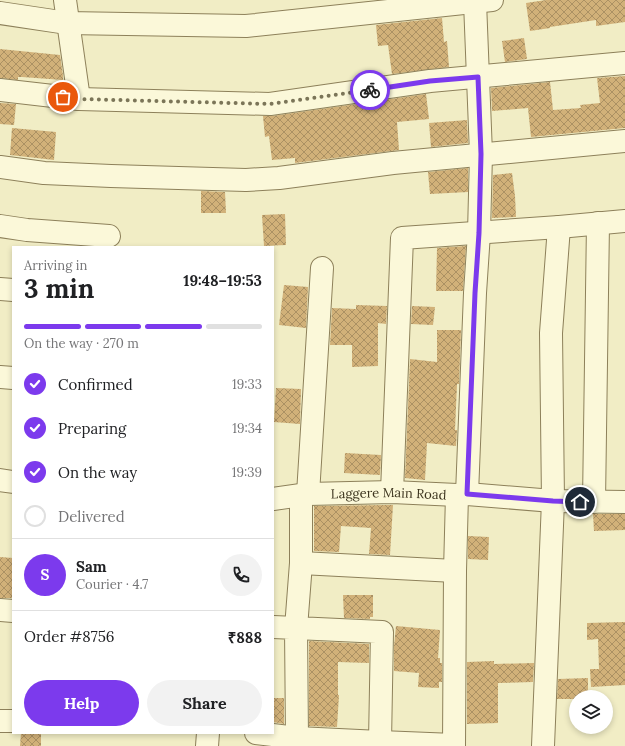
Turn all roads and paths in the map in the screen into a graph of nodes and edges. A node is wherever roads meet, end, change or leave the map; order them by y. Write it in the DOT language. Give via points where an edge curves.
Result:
graph roads {
  1 [pos="65,0"];
  2 [pos="484,1"];
  3 [pos="0,13"];
  4 [pos="68,22"];
  5 [pos="625,63"];
  6 [pos="478,77"];
  7 [pos="0,90"];
  8 [pos="78,99"];
  9 [pos="625,141"];
  10 [pos="481,154"];
  11 [pos="0,167"];
  12 [pos="625,222"];
  13 [pos="598,223"];
  14 [pos="0,226"];
  15 [pos="559,228"];
  16 [pos="479,233"];
  17 [pos="109,236"];
  18 [pos="26,238"];
  19 [pos="322,268"];
  20 [pos="0,289"];
  21 [pos="12,290"];
  22 [pos="0,377"];
  23 [pos="12,378"];
  24 [pos="0,480"];
  25 [pos="12,482"];
  26 [pos="392,492"];
  27 [pos="304,495"];
  28 [pos="462,495"];
  29 [pos="274,499"];
  30 [pos="553,501"];
  31 [pos="594,502"];
  32 [pos="625,502"];
  33 [pos="301,563"];
  34 [pos="455,571"];
  35 [pos="0,610"];
  36 [pos="12,611"];
  37 [pos="274,627"];
  38 [pos="296,628"];
  39 [pos="0,721"];
  40 [pos="12,721"];
  41 [pos="208,734"];
  42 [pos="264,734"];
  43 [pos="297,738"];
  44 [pos="380,742"];
  45 [pos="454,745"];
  46 [pos="207,746"];
  47 [pos="543,746"];
  1 -- 4 [label="street"];
  2 -- 4 [label="street" via="246,26"];
  2 -- 6 [label="street"];
  3 -- 4 [label="street"];
  4 -- 8 [label="street"];
  5 -- 6 [label="street"];
  6 -- 8 [label="street" via="430,81 270,104"];
  6 -- 10 [label="street"];
  7 -- 8 [label="street"];
  9 -- 10 [label="street"];
  10 -- 11 [label="street" via="246,180 44,173"];
  10 -- 16 [label="street"];
  12 -- 13 [label="street"];
  13 -- 15 [label="street"];
  13 -- 31 [label="street"];
  14 -- 18 [label="street"];
  15 -- 16 [label="street"];
  15 -- 30 [label="street" via="551,333"];
  16 -- 26 [label="street" via="402,238"];
  16 -- 28 [label="street"];
  17 -- 18 [label="street"];
  19 -- 27 [label="street"];
  20 -- 21 [label="street"];
  22 -- 23 [label="street"];
  24 -- 25 [label="street"];
  26 -- 27 [label="street, Laggere Main Road"];
  26 -- 28 [label="street, Laggere Main Road"];
  27 -- 29 [label="street, Laggere Main Road"];
  27 -- 33 [label="street"];
  28 -- 30 [label="street, Laggere Main Road"];
  28 -- 34 [label="street"];
  30 -- 31 [label="street, Laggere Main Road"];
  30 -- 47 [label="street"];
  31 -- 32 [label="street, Laggere Main Road"];
  33 -- 34 [label="street"];
  33 -- 38 [label="street"];
  34 -- 45 [label="street"];
  35 -- 36 [label="street"];
  37 -- 38 [label="street"];
  38 -- 43 [label="street"];
  38 -- 44 [label="street" via="382,632"];
  39 -- 40 [label="street"];
  41 -- 46 [label="street"];
  42 -- 43 [label="street"];
  43 -- 44 [label="street"];
  44 -- 45 [label="street"];
}
